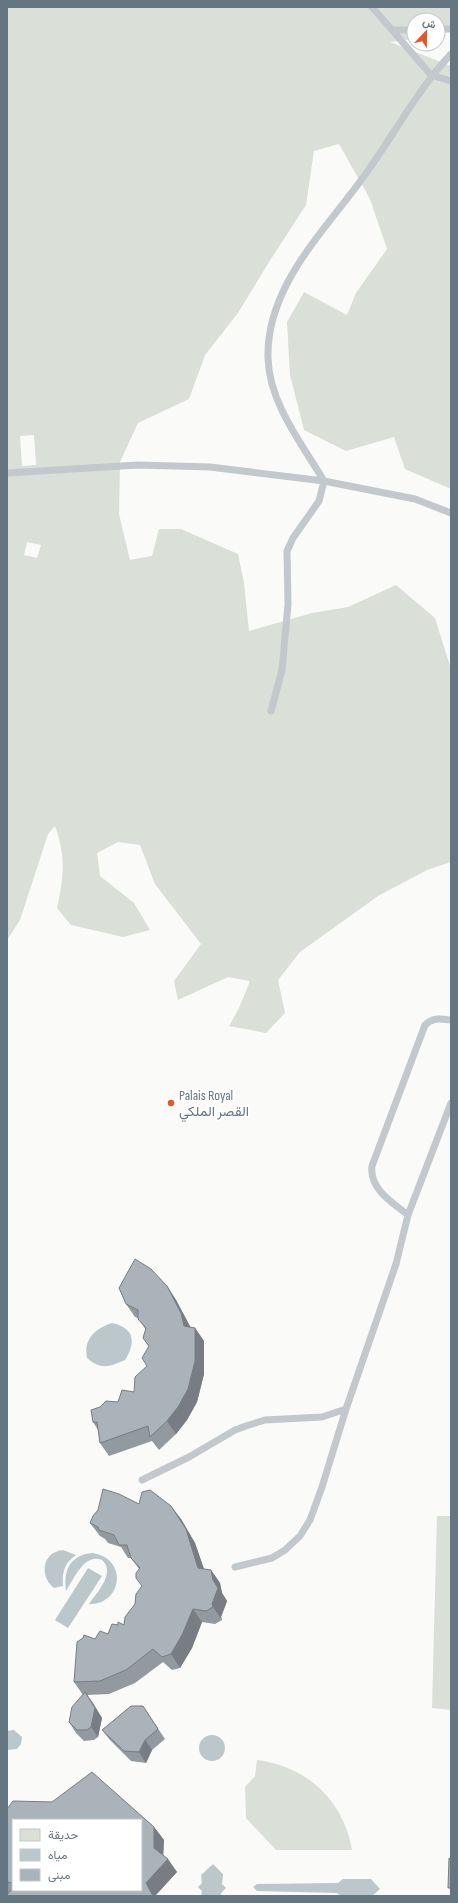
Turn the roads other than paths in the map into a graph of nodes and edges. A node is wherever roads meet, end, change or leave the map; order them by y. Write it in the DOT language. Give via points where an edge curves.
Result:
graph roads {
  1 [pos="372,7"];
  2 [pos="392,30"];
  3 [pos="406,30"];
  4 [pos="451,54"];
  5 [pos="432,75"];
  6 [pos="451,81"];
  7 [pos="7,473"];
  8 [pos="324,480"];
  9 [pos="451,512"];
  10 [pos="271,711"];
  11 [pos="451,1020"];
  12 [pos="451,1103"];
  13 [pos="408,1215"];
  14 [pos="346,1409"];
  15 [pos="142,1480"];
  16 [pos="235,1567"];
  1 -- 2 [label="lane"];
  2 -- 3 [label="lane"];
  2 -- 5 [label="lane"];
  4 -- 5 [label="lane"];
  5 -- 6 [label="lane"];
  5 -- 8 [label="lane" via="367,173 293,272 277,305 270,332 268,358 272,384 282,410"];
  7 -- 8 [label="lane" via="138,465 210,467"];
  8 -- 9 [label="lane" via="415,499"];
  8 -- 10 [label="lane" via="319,501 287,551 288,604 282,670"];
  11 -- 13 [label="lane" via="437,1019 425,1025 372,1166 376,1185 385,1197"];
  12 -- 13 [label="lane"];
  13 -- 14 [label="lane" via="396,1264"];
  14 -- 15 [label="lane" via="322,1417 265,1420 249,1425"];
  14 -- 16 [label="lane" via="322,1487 310,1520 300,1536 272,1558"];
}
